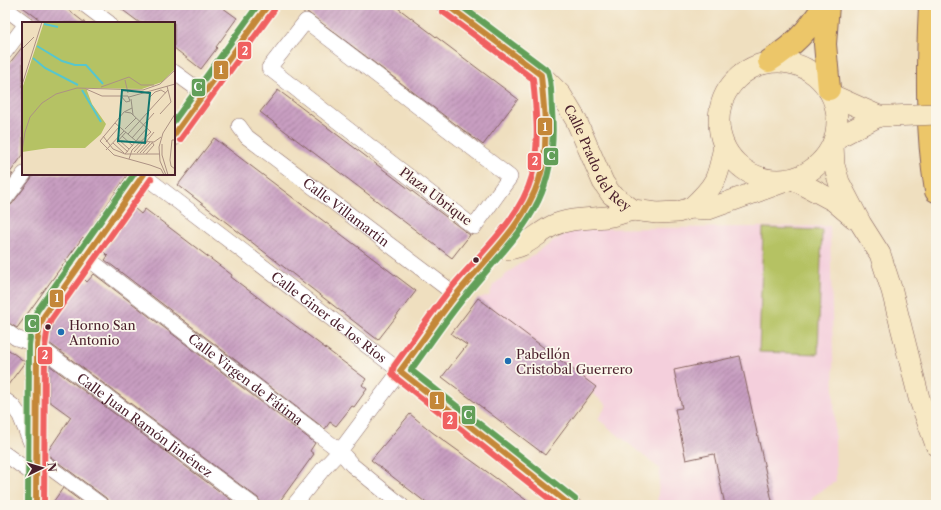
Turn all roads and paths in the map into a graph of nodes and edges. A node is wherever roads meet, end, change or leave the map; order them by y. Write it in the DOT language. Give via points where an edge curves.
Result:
graph roads {
  1 [pos="85,5"];
  2 [pos="267,5"];
  3 [pos="447,5"];
  4 [pos="824,5"];
  5 [pos="828,5"];
  6 [pos="930,5"];
  7 [pos="5,8"];
  8 [pos="306,21"];
  9 [pos="24,22"];
  10 [pos="108,22"];
  11 [pos="22,29"];
  12 [pos="5,52"];
  13 [pos="769,61"];
  14 [pos="175,73"];
  15 [pos="541,75"];
  16 [pos="830,92"];
  17 [pos="203,93"];
  18 [pos="936,114"];
  19 [pos="885,116"];
  20 [pos="239,126"];
  21 [pos="175,134"];
  22 [pos="834,142"];
  23 [pos="724,146"];
  24 [pos="23,175"];
  25 [pos="143,175"];
  26 [pos="791,179"];
  27 [pos="936,191"];
  28 [pos="5,199"];
  29 [pos="690,208"];
  30 [pos="633,210"];
  31 [pos="861,224"];
  32 [pos="497,247"];
  33 [pos="86,256"];
  34 [pos="456,295"];
  35 [pos="5,330"];
  36 [pos="37,345"];
  37 [pos="400,371"];
  38 [pos="5,400"];
  39 [pos="936,445"];
  40 [pos="340,451"];
  41 [pos="5,454"];
  42 [pos="37,467"];
  43 [pos="36,505"];
  44 [pos="101,505"];
  45 [pos="253,505"];
  46 [pos="294,505"];
  47 [pos="401,505"];
  48 [pos="570,505"];
  1 -- 10 [label="street"];
  2 -- 17 [label="street"];
  3 -- 15 [label="street, Calle Prado del Rey"];
  4 -- 13 [label="main road" via="811,26 786,50"];
  5 -- 16 [label="main road" via="825,44"];
  6 -- 27 [label="main road" via="928,132"];
  7 -- 9 [label="street"];
  8 -- 8 [label="street, Plaza Ubrique" via="269,68 474,227 510,177"];
  11 -- 12 [label="street"];
  13 -- 16 [label="street" via="786,61 803,66 817,76"];
  13 -- 23 [label="street" via="751,67 736,78 725,92 719,110 719,128"];
  14 -- 17 [label="street"];
  15 -- 30 [label="street, Calle Prado del Rey" via="568,105 600,177 611,194"];
  15 -- 32 [label="street" via="544,141 540,179 530,201"];
  16 -- 19 [label="street"];
  16 -- 22 [label="street" via="837,109 838,124"];
  17 -- 21 [label="street"];
  18 -- 19 [label="street, bridge"];
  19 -- 22 [label="street"];
  20 -- 34 [label="street, Calle Villamartín" via="247,137"];
  22 -- 26 [label="street" via="823,160 809,172"];
  22 -- 31 [label="street" via="834,165 839,182"];
  23 -- 26 [label="street" via="735,162 751,174 769,180"];
  23 -- 29 [label="street, Calle Prado del Rey" via="719,174 707,193"];
  24 -- 28 [label="street"];
  25 -- 33 [label="street"];
  25 -- 37 [label="street, Calle Giner de los Ríos"];
  26 -- 29 [label="street, Calle Prado del Rey" via="709,209"];
  26 -- 31 [label="street" via="834,201"];
  29 -- 30 [label="street, Calle Prado del Rey" via="678,212 657,213"];
  30 -- 32 [label="street" via="562,222 514,249"];
  31 -- 39 [label="street" via="880,254 919,398"];
  32 -- 34 [label="street"];
  33 -- 36 [label="street" via="44,316"];
  33 -- 40 [label="street, Calle Virgen de Fátima"];
  34 -- 37 [label="street"];
  35 -- 36 [label="street, Calle Juan Ramón Jiménez" via="16,338"];
  36 -- 42 [label="street"];
  36 -- 45 [label="street, Calle Juan Ramón Jiménez"];
  37 -- 40 [label="street"];
  37 -- 48 [label="street, Calle Giner de los Ríos"];
  38 -- 42 [label="street" via="20,416"];
  40 -- 46 [label="street" via="310,491"];
  40 -- 47 [label="street, Calle Virgen de Fátima" via="352,465"];
  41 -- 42 [label="street"];
  42 -- 43 [label="street"];
  42 -- 44 [label="street"];
}
